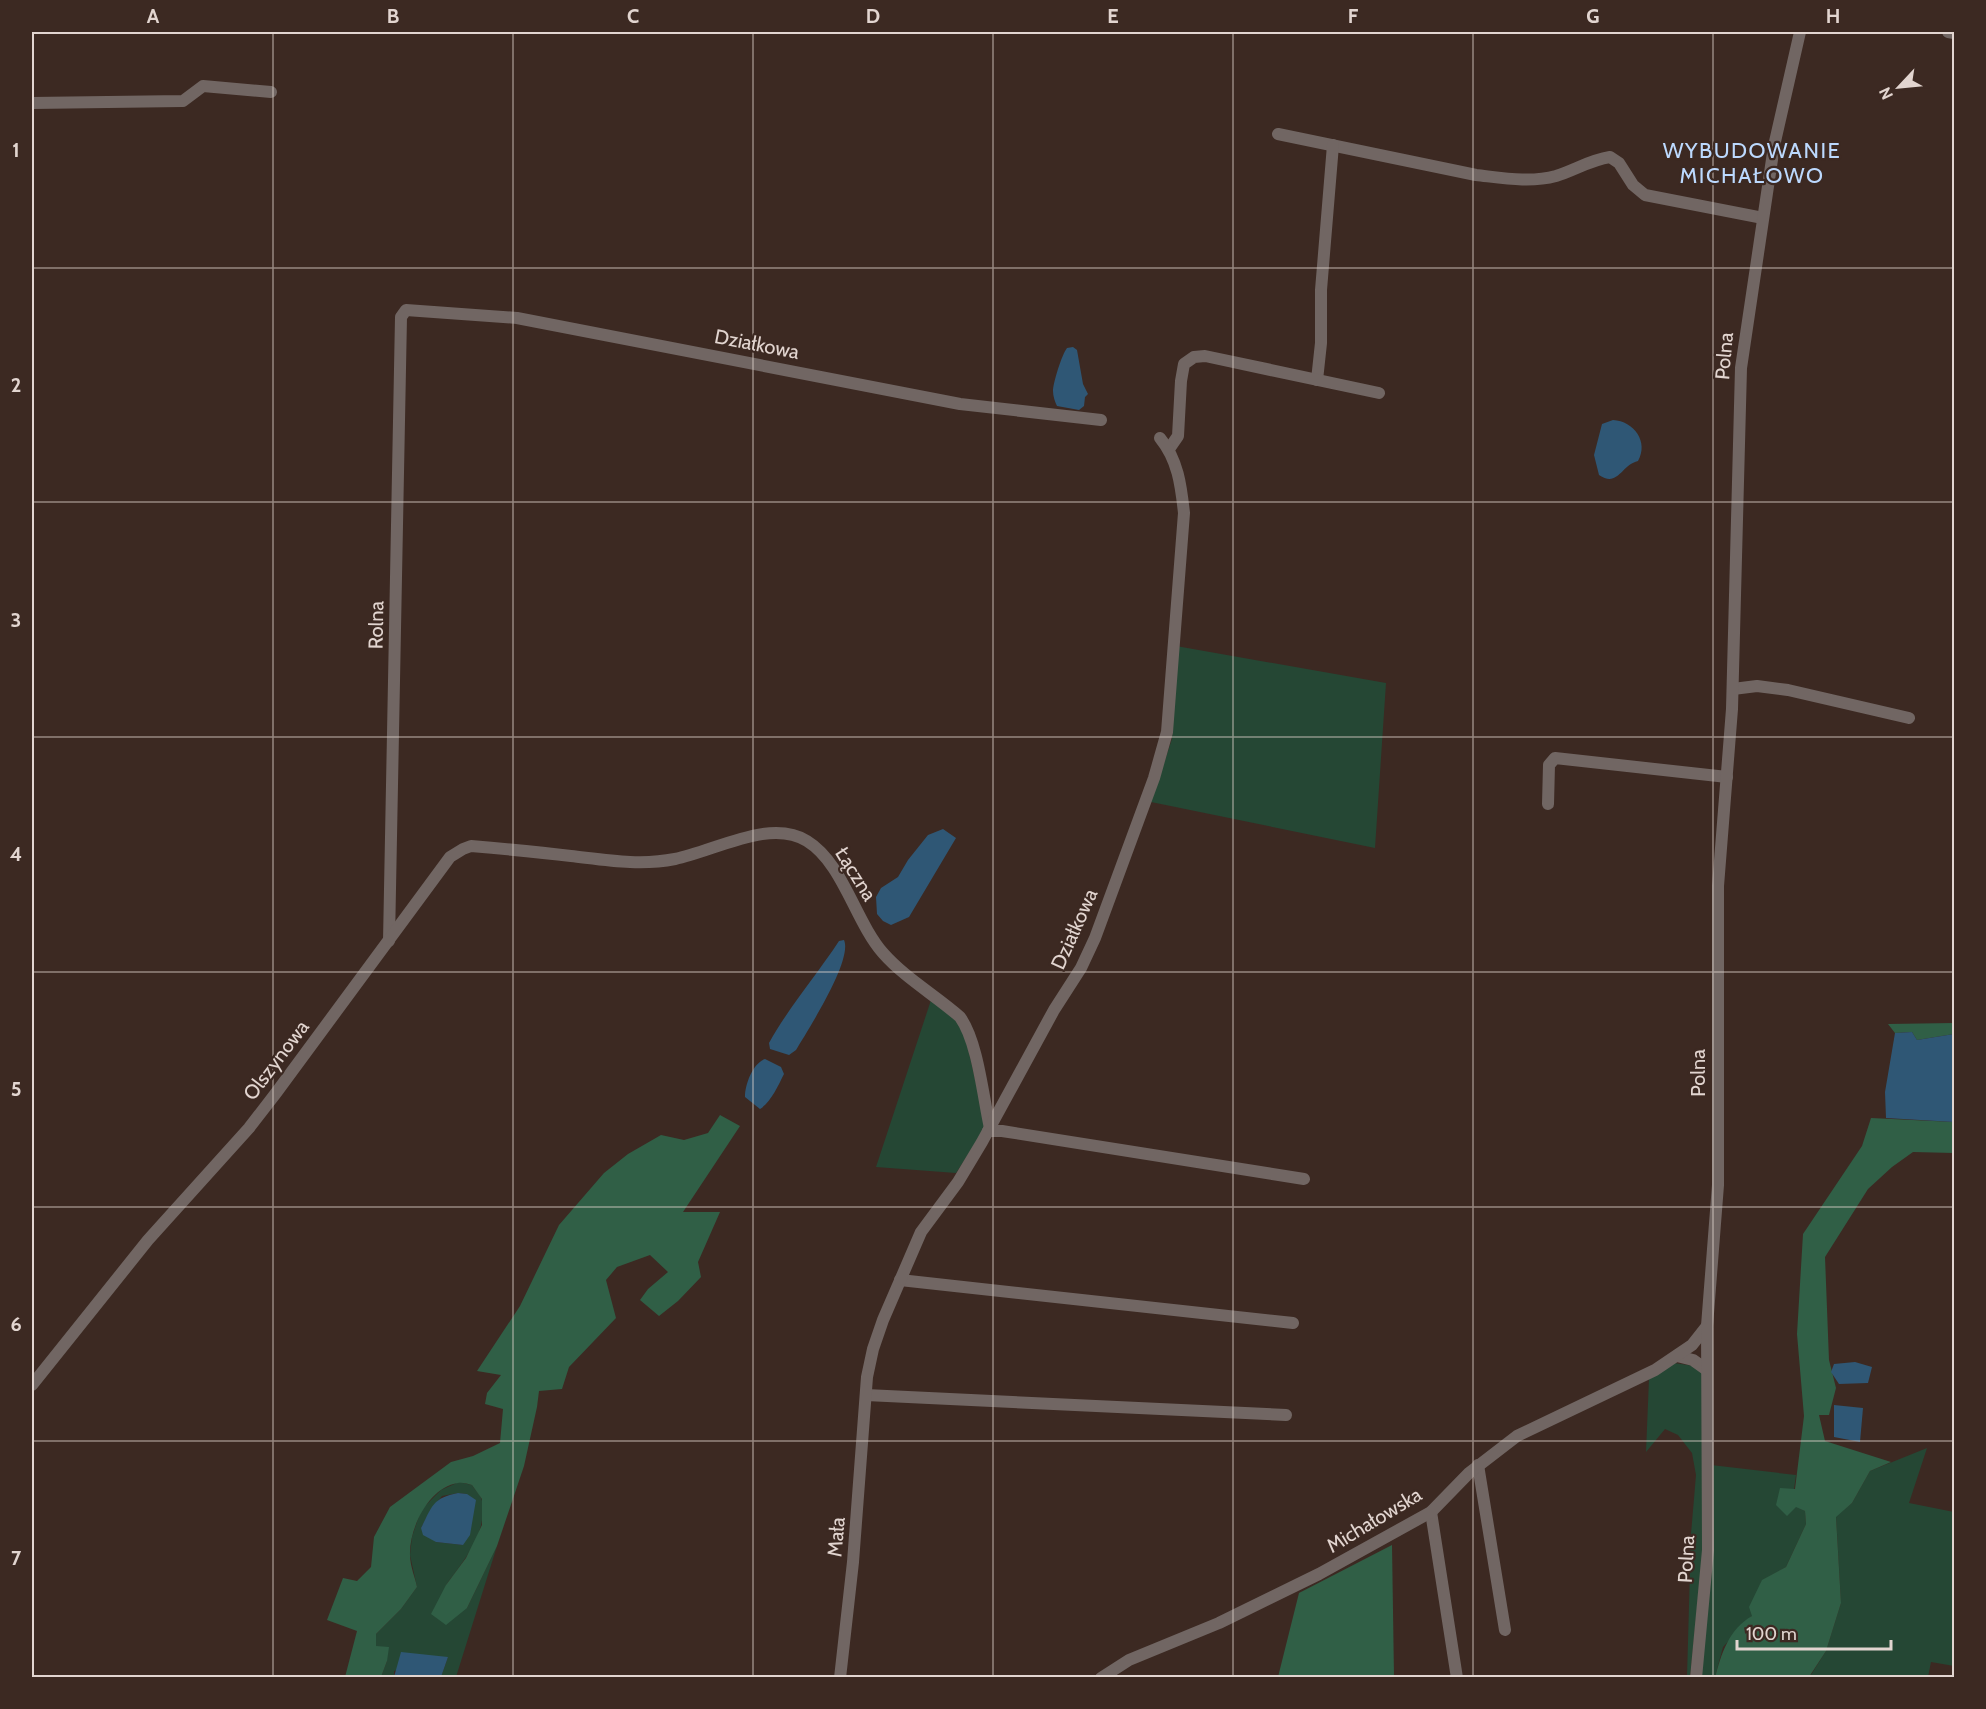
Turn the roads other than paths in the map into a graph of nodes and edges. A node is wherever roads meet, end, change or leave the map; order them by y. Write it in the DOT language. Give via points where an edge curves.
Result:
graph roads {
  1 [pos="1800,32"];
  2 [pos="1948,32"];
  3 [pos="1954,33"];
  4 [pos="271,92"];
  5 [pos="32,103"];
  6 [pos="1278,134"];
  7 [pos="1333,145"];
  8 [pos="1763,218"];
  9 [pos="406,310"];
  10 [pos="1317,380"];
  11 [pos="1379,393"];
  12 [pos="1101,420"];
  13 [pos="1160,438"];
  14 [pos="1169,449"];
  15 [pos="1733,689"];
  16 [pos="1910,718"];
  17 [pos="1727,777"];
  18 [pos="1548,804"];
  19 [pos="463,849"];
  20 [pos="389,942"];
  21 [pos="989,1130"];
  22 [pos="1304,1179"];
  23 [pos="900,1280"];
  24 [pos="1293,1323"];
  25 [pos="1707,1326"];
  26 [pos="1677,1356"];
  27 [pos="1707,1370"];
  28 [pos="32,1385"];
  29 [pos="866,1397"];
  30 [pos="1286,1415"];
  31 [pos="1478,1465"];
  32 [pos="1431,1512"];
  33 [pos="1505,1630"];
  34 [pos="840,1677"];
  35 [pos="1101,1677"];
  36 [pos="1457,1677"];
  37 [pos="1696,1677"];
  1 -- 8 [label="street, Polna" via="1776,136"];
  2 -- 3 [label="street"];
  4 -- 5 [label="street" via="203,86 183,101"];
  6 -- 7 [label="street"];
  7 -- 8 [label="street" via="1476,175 1527,180 1555,176 1610,157 1633,185 1651,197"];
  7 -- 10 [label="street"];
  8 -- 15 [label="street, Polna" via="1741,368"];
  9 -- 12 [label="street, Działkowa" via="517,318 960,404"];
  9 -- 20 [label="street, Rolna" via="401,317"];
  10 -- 11 [label="street"];
  10 -- 14 [label="street" via="1194,357 1184,364 1178,436"];
  13 -- 14 [label="street, Działkowa"];
  14 -- 21 [label="street, Działkowa" via="1181,486 1184,513 1167,732 1154,778 1082,968"];
  15 -- 16 [label="street" via="1757,686 1788,690"];
  15 -- 17 [label="street, Polna"];
  17 -- 18 [label="street" via="1555,758 1549,765"];
  17 -- 25 [label="street, Polna" via="1718,886 1718,1185"];
  19 -- 20 [label="street, Olszynowa" via="450,857"];
  19 -- 21 [label="street, Łączna" via="471,846 638,862 676,858 760,833 787,833 806,840 823,854 883,953 966,1025"];
  20 -- 28 [label="street, Olszynowa" via="249,1128 147,1240"];
  21 -- 22 [label="street"];
  21 -- 23 [label="street, Działkowa" via="958,1182 921,1232"];
  23 -- 24 [label="street"];
  23 -- 29 [label="street, Działkowa" via="873,1349"];
  25 -- 26 [label="street, Michałowska"];
  25 -- 27 [label="street, Polna"];
  26 -- 27 [label="street" via="1694,1360"];
  26 -- 31 [label="street, Michałowska" via="1517,1436"];
  27 -- 37 [label="street, Polna" via="1708,1550"];
  29 -- 30 [label="street"];
  29 -- 34 [label="street, Mała"];
  31 -- 32 [label="street, Michałowska"];
  31 -- 33 [label="street"];
  32 -- 35 [label="street, Michałowska" via="1319,1574 1219,1623 1129,1660"];
  32 -- 36 [label="street"];
}
